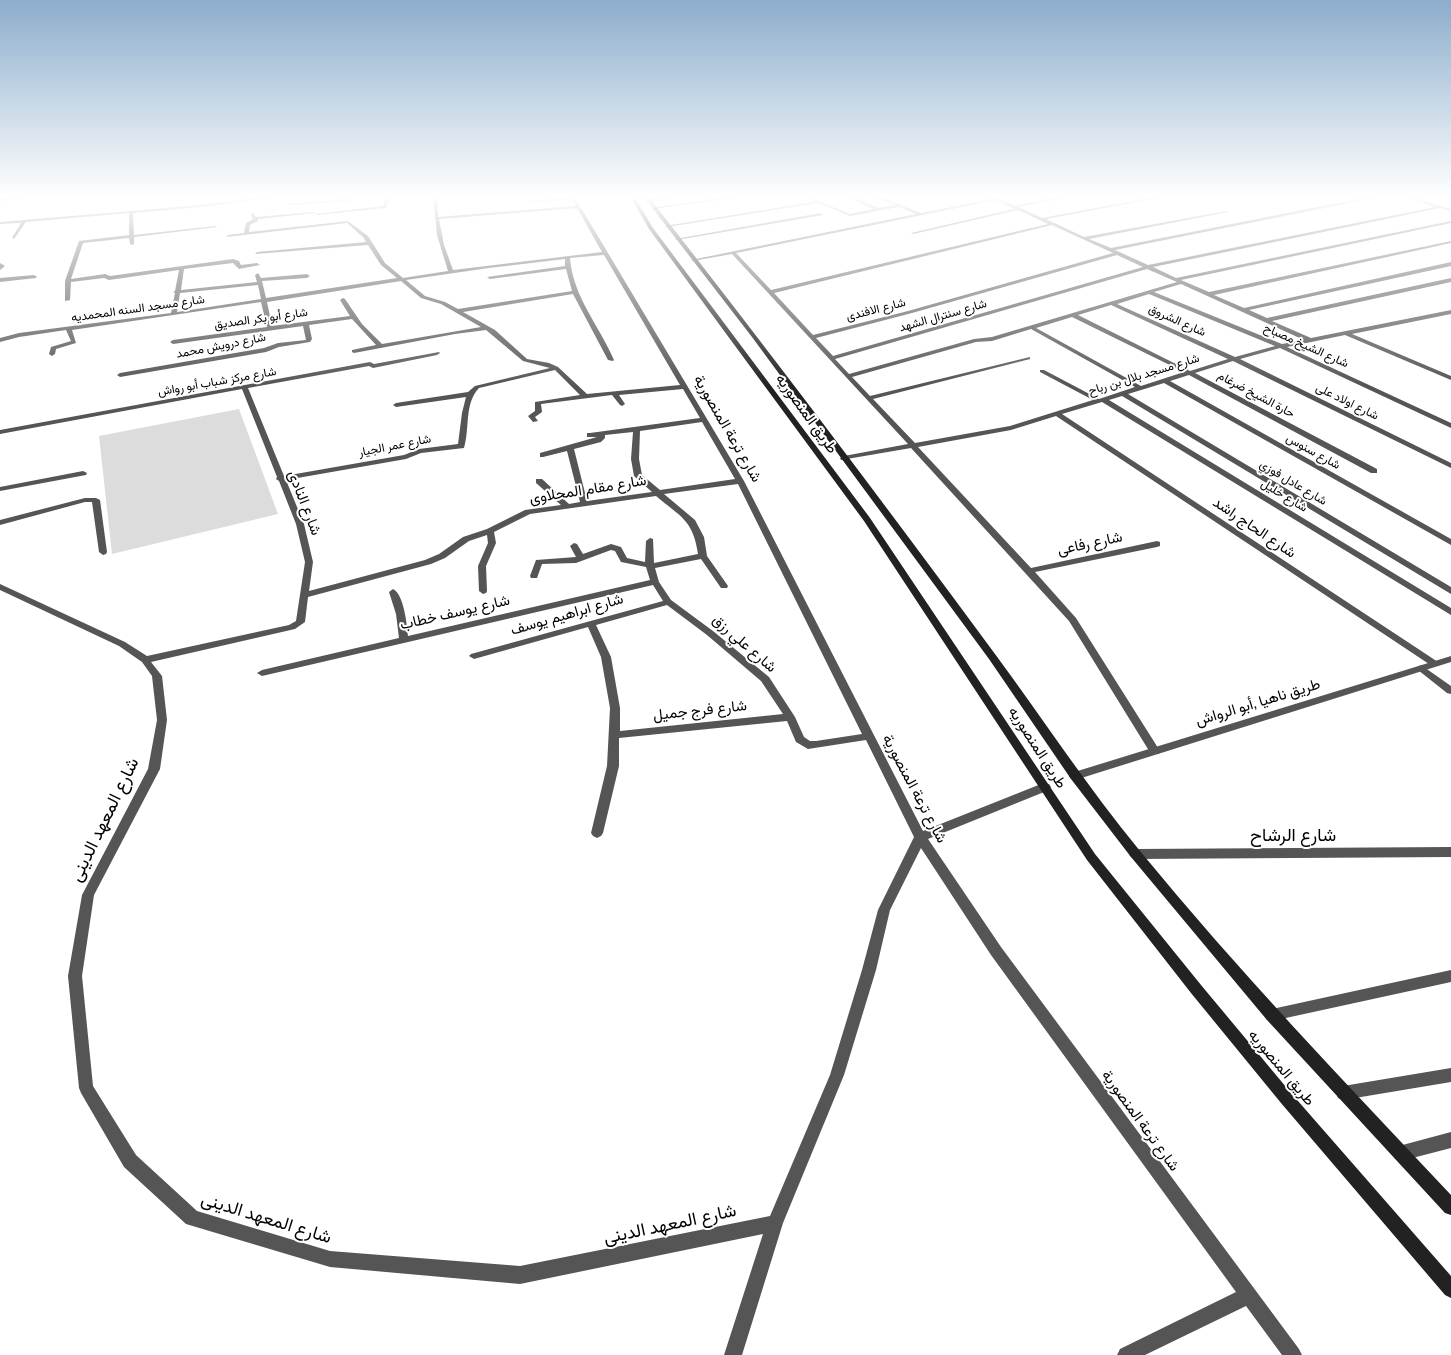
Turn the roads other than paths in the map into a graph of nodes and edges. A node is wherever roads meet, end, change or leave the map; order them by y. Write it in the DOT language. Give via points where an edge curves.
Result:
graph roads {
  1 [pos="75,259"];
  2 [pos="380,259"];
  3 [pos="445,259"];
  4 [pos="550,259"];
  5 [pos="567,259"];
  6 [pos="609,259"];
  7 [pos="677,259"];
  8 [pos="697,259"];
  9 [pos="740,259"];
  10 [pos="906,259"];
  11 [pos="1099,259"];
  12 [pos="1130,259"];
  13 [pos="1185,259"];
  14 [pos="1280,259"];
  15 [pos="1371,259"];
  16 [pos="693,260"];
  17 [pos="1451,264"];
  18 [pos="257,265"];
  19 [pos="567,266"];
  20 [pos="1147,267"];
  21 [pos="182,268"];
  22 [pos="451,272"];
  23 [pos="307,276"];
  24 [pos="34,277"];
  25 [pos="490,277"];
  26 [pos="259,279"];
  27 [pos="0,280"];
  28 [pos="404,280"];
  29 [pos="1451,280"];
  30 [pos="68,281"];
  31 [pos="1180,281"];
  32 [pos="176,292"];
  33 [pos="574,292"];
  34 [pos="770,292"];
  35 [pos="1149,292"];
  36 [pos="1209,294"];
  37 [pos="67,300"];
  38 [pos="343,300"];
  39 [pos="263,301"];
  40 [pos="1111,303"];
  41 [pos="1243,310"];
  42 [pos="456,311"];
  43 [pos="1451,312"];
  44 [pos="174,314"];
  45 [pos="1073,315"];
  46 [pos="352,317"];
  47 [pos="1267,320"];
  48 [pos="306,324"];
  49 [pos="1031,327"];
  50 [pos="68,328"];
  51 [pos="487,328"];
  52 [pos="270,329"];
  53 [pos="1346,333"];
  54 [pos="743,337"];
  55 [pos="812,337"];
  56 [pos="0,340"];
  57 [pos="1311,340"];
  58 [pos="172,342"];
  59 [pos="381,346"];
  60 [pos="1281,346"];
  61 [pos="354,351"];
  62 [pos="437,352"];
  63 [pos="52,354"];
  64 [pos="831,358"];
  65 [pos="1028,358"];
  66 [pos="1234,359"];
  67 [pos="611,360"];
  68 [pos="556,368"];
  69 [pos="1042,370"];
  70 [pos="1190,373"];
  71 [pos="120,375"];
  72 [pos="848,376"];
  73 [pos="1451,378"];
  74 [pos="1165,381"];
  75 [pos="685,387"];
  76 [pos="245,388"];
  77 [pos="1141,388"];
  78 [pos="614,392"];
  79 [pos="470,394"];
  80 [pos="1122,394"];
  81 [pos="585,396"];
  82 [pos="868,398"];
  83 [pos="1101,400"];
  84 [pos="622,404"];
  85 [pos="396,405"];
  86 [pos="1058,414"];
  87 [pos="704,420"];
  88 [pos="536,421"];
  89 [pos="1451,426"];
  90 [pos="636,429"];
  91 [pos="0,432"];
  92 [pos="601,433"];
  93 [pos="590,435"];
  94 [pos="912,446"];
  95 [pos="570,448"];
  96 [pos="543,455"];
  97 [pos="844,458"];
  98 [pos="1451,466"];
  99 [pos="1374,471"];
  100 [pos="83,473"];
  101 [pos="280,479"];
  102 [pos="740,481"];
  103 [pos="539,482"];
  104 [pos="0,489"];
  105 [pos="658,493"];
  106 [pos="584,504"];
  107 [pos="568,506"];
  108 [pos="0,523"];
  109 [pos="490,532"];
  110 [pos="650,541"];
  111 [pos="1451,542"];
  112 [pos="1157,544"];
  113 [pos="574,546"];
  114 [pos="103,552"];
  115 [pos="703,556"];
  116 [pos="581,558"];
  117 [pos="650,565"];
  118 [pos="1029,571"];
  119 [pos="534,576"];
  120 [pos="654,582"];
  121 [pos="724,586"];
  122 [pos="0,587"];
  123 [pos="483,590"];
  124 [pos="1451,591"];
  125 [pos="393,592"];
  126 [pos="305,595"];
  127 [pos="668,602"];
  128 [pos="1451,612"];
  129 [pos="591,624"];
  130 [pos="404,640"];
  131 [pos="474,656"];
  132 [pos="1451,659"];
  133 [pos="145,660"];
  134 [pos="1435,664"];
  135 [pos="1421,668"];
  136 [pos="262,673"];
  137 [pos="1451,691"];
  138 [pos="790,717"];
  139 [pos="614,735"];
  140 [pos="870,736"];
  141 [pos="1155,751"];
  142 [pos="1075,776"];
  143 [pos="1045,787"];
  144 [pos="597,833"];
  145 [pos="920,837"];
  146 [pos="1451,852"];
  147 [pos="1135,854"];
  148 [pos="1451,976"];
  149 [pos="1272,1015"];
  150 [pos="1451,1075"];
  151 [pos="1343,1093"];
  152 [pos="1451,1140"];
  153 [pos="1401,1153"];
  154 [pos="1451,1206"];
  155 [pos="775,1223"];
  156 [pos="1451,1289"];
  157 [pos="1249,1295"];
  158 [pos="734,1355"];
  159 [pos="1126,1355"];
  160 [pos="1293,1355"];
  1 -- 30 [label="street"];
  2 -- 28 [label="street"];
  3 -- 22 [label="street"];
  4 -- 22 [label="street, شارع مسجد السنه المحمديه"];
  5 -- 19 [label="street"];
  6 -- 75 [label="street, شارع ترعة المنصورية"];
  7 -- 54 [label="main road, طريق المنصوريه"];
  8 -- 16 [label="street"];
  9 -- 34 [label="street"];
  10 -- 34 [label="street"];
  11 -- 55 [label="street, شارع الافندى"];
  12 -- 20 [label="street"];
  13 -- 20 [label="street, شارع سنترال الشهد"];
  14 -- 31 [label="street"];
  15 -- 36 [label="street"];
  16 -- 54 [label="main road, طريق المنصوريه"];
  17 -- 41 [label="street"];
  18 -- 21 [label="street" via="240,267 233,261"];
  19 -- 25 [label="street"];
  19 -- 33 [label="street"];
  20 -- 31 [label="street"];
  20 -- 64 [label="street, شارع سنترال الشهد"];
  21 -- 30 [label="street"];
  21 -- 32 [label="street"];
  22 -- 28 [label="street, شارع مسجد السنه المحمديه"];
  23 -- 26 [label="street"];
  24 -- 27 [label="street"];
  26 -- 32 [label="street"];
  26 -- 39 [label="street"];
  28 -- 39 [label="street, شارع مسجد السنه المحمديه"];
  28 -- 42 [label="street" via="423,297"];
  29 -- 47 [label="street"];
  30 -- 37 [label="street"];
  31 -- 35 [label="street"];
  31 -- 36 [label="street"];
  32 -- 44 [label="street"];
  33 -- 42 [label="street"];
  33 -- 67 [label="street"];
  34 -- 55 [label="street"];
  35 -- 40 [label="street"];
  35 -- 60 [label="street, شارع الشيخ مصباح"];
  36 -- 41 [label="street"];
  38 -- 46 [label="street"];
  39 -- 44 [label="street, شارع مسجد السنه المحمديه"];
  39 -- 52 [label="street"];
  40 -- 45 [label="street"];
  40 -- 66 [label="street, شارع الشروق"];
  41 -- 47 [label="street"];
  42 -- 51 [label="street"];
  43 -- 53 [label="street, شارع مسجد بلال بن رباح"];
  44 -- 50 [label="street, شارع مسجد السنه المحمديه"];
  45 -- 49 [label="street"];
  45 -- 70 [label="street, حارة الشيخ ضرغام"];
  46 -- 48 [label="street, شارع أبو بكر الصديق"];
  46 -- 59 [label="street"];
  47 -- 57 [label="street"];
  48 -- 52 [label="street, شارع أبو بكر الصديق"];
  48 -- 71 [label="street, شارع درويش محمد" via="310,340 307,341"];
  49 -- 72 [label="street"];
  49 -- 77 [label="street"];
  50 -- 56 [label="street, شارع مسجد السنه المحمديه"];
  50 -- 63 [label="street" via="74,342 52,348"];
  51 -- 59 [label="street"];
  51 -- 68 [label="street" via="525,360"];
  52 -- 58 [label="street, شارع أبو بكر الصديق"];
  53 -- 57 [label="street, شارع مسجد بلال بن رباح"];
  53 -- 73 [label="street"];
  54 -- 97 [label="main road, طريق المنصوريه"];
  54 -- 143 [label="main road, طريق المنصوريه"];
  55 -- 64 [label="street"];
  57 -- 60 [label="street, شارع مسجد بلال بن رباح"];
  59 -- 61 [label="street"];
  60 -- 66 [label="street, شارع مسجد بلال بن رباح"];
  60 -- 89 [label="street, شارع الشيخ مصباح"];
  62 -- 76 [label="street, شارع مركز شباب أبو رواش"];
  64 -- 72 [label="street"];
  65 -- 82 [label="street"];
  66 -- 70 [label="street, شارع مسجد بلال بن رباح"];
  66 -- 98 [label="street, شارع اولاد على"];
  68 -- 79 [label="street" via="477,386"];
  68 -- 81 [label="street"];
  69 -- 83 [label="street, شارع خليل"];
  70 -- 74 [label="street, شارع مسجد بلال بن رباح"];
  70 -- 99 [label="street, حارة الشيخ ضرغام"];
  72 -- 82 [label="street"];
  74 -- 77 [label="street, شارع مسجد بلال بن رباح"];
  74 -- 111 [label="street, شارع سنوس"];
  75 -- 78 [label="street"];
  75 -- 87 [label="street, شارع ترعة المنصورية"];
  76 -- 91 [label="street, شارع مركز شباب أبو رواش"];
  76 -- 101 [label="street, شارع النادى"];
  77 -- 80 [label="street, شارع مسجد بلال بن رباح"];
  78 -- 81 [label="street"];
  78 -- 84 [label="street"];
  79 -- 85 [label="street"];
  79 -- 101 [label="street, شارع عمر الجيار" via="461,446 419,451 406,457"];
  80 -- 83 [label="street, شارع مسجد بلال بن رباح"];
  80 -- 124 [label="street, شارع عادل فوزي"];
  81 -- 88 [label="street" via="539,402 539,412 531,416"];
  82 -- 94 [label="street"];
  83 -- 86 [label="street, شارع مسجد بلال بن رباح"];
  83 -- 128 [label="street, شارع خليل"];
  86 -- 94 [label="street, شارع مسجد بلال بن رباح" via="1011,428"];
  86 -- 134 [label="street, شارع الحاج راشد"];
  87 -- 90 [label="street"];
  87 -- 102 [label="street, شارع ترعة المنصورية"];
  90 -- 92 [label="street"];
  90 -- 105 [label="street" via="634,466 638,476"];
  92 -- 93 [label="street"];
  92 -- 95 [label="street" via="600,439"];
  94 -- 97 [label="street, شارع مسجد بلال بن رباح"];
  94 -- 118 [label="street"];
  95 -- 96 [label="street"];
  95 -- 106 [label="street"];
  97 -- 142 [label="main road, طريق المنصوريه" via="992,657"];
  100 -- 104 [label="street"];
  101 -- 126 [label="street, شارع النادى" via="300,524 309,562"];
  102 -- 105 [label="street, شارع مقام المحلاوى"];
  102 -- 140 [label="street, شارع ترعة المنصورية"];
  103 -- 107 [label="street"];
  105 -- 106 [label="street, شارع مقام المحلاوى"];
  105 -- 115 [label="street" via="692,522 700,537"];
  106 -- 107 [label="street, شارع مقام المحلاوى"];
  107 -- 109 [label="street, شارع مقام المحلاوى" via="528,512"];
  108 -- 114 [label="street" via="93,499 97,501"];
  109 -- 123 [label="street" via="492,543 482,566"];
  109 -- 126 [label="street, شارع مقام المحلاوى" via="466,539 428,562"];
  110 -- 117 [label="street, شارع علي رزق"];
  112 -- 118 [label="street, شارع رفاعى"];
  113 -- 116 [label="street"];
  115 -- 117 [label="street"];
  115 -- 121 [label="street"];
  116 -- 117 [label="street" via="618,548 622,559"];
  116 -- 119 [label="street" via="539,562"];
  117 -- 120 [label="street, شارع علي رزق"];
  118 -- 141 [label="street" via="1073,620"];
  120 -- 127 [label="street, شارع علي رزق"];
  120 -- 130 [label="street, شارع يوسف خطاب"];
  122 -- 133 [label="street, شارع المعهد الدينى" via="122,644"];
  125 -- 130 [label="street" via="401,614"];
  126 -- 133 [label="street, شارع النادى" via="300,622 292,627"];
  127 -- 129 [label="street, شارع ابراهيم يوسف"];
  127 -- 138 [label="street, شارع علي رزق" via="764,679"];
  129 -- 131 [label="street, شارع ابراهيم يوسف"];
  129 -- 139 [label="street" via="606,657 615,708"];
  130 -- 136 [label="street, شارع يوسف خطاب"];
  132 -- 134 [label="street, طريق ناهيا ,أبو الرواش"];
  133 -- 155 [label="street, شارع المعهد الدينى" via="157,676 162,720 154,769 88,895 75,976 86,1088 130,1161 192,1218 330,1260 520,1275"];
  134 -- 135 [label="street, طريق ناهيا ,أبو الرواش"];
  135 -- 137 [label="street"];
  135 -- 141 [label="street, طريق ناهيا ,أبو الرواش"];
  138 -- 139 [label="street, شارع فرج جميل"];
  138 -- 140 [label="street, شارع علي رزق" via="800,739 808,745"];
  139 -- 144 [label="street" via="613,766"];
  140 -- 145 [label="street, شارع ترعة المنصورية"];
  141 -- 142 [label="street, طريق ناهيا ,أبو الرواش"];
  142 -- 147 [label="main road, طريق المنصوريه"];
  143 -- 145 [label="street"];
  143 -- 156 [label="main road, طريق المنصوريه" via="1091,857 1196,990"];
  145 -- 155 [label="street" via="884,910 837,1075"];
  145 -- 157 [label="street, شارع ترعة المنصورية" via="996,951"];
  146 -- 147 [label="street, شارع الرشاح"];
  147 -- 149 [label="main road, طريق المنصوريه"];
  148 -- 149 [label="street"];
  149 -- 151 [label="main road, طريق المنصوريه"];
  150 -- 151 [label="street"];
  151 -- 153 [label="main road, طريق المنصوريه"];
  152 -- 153 [label="street"];
  153 -- 154 [label="main road, طريق المنصوريه"];
  155 -- 158 [label="street"];
  157 -- 159 [label="street"];
  157 -- 160 [label="street, شارع ترعة المنصورية"];
}
